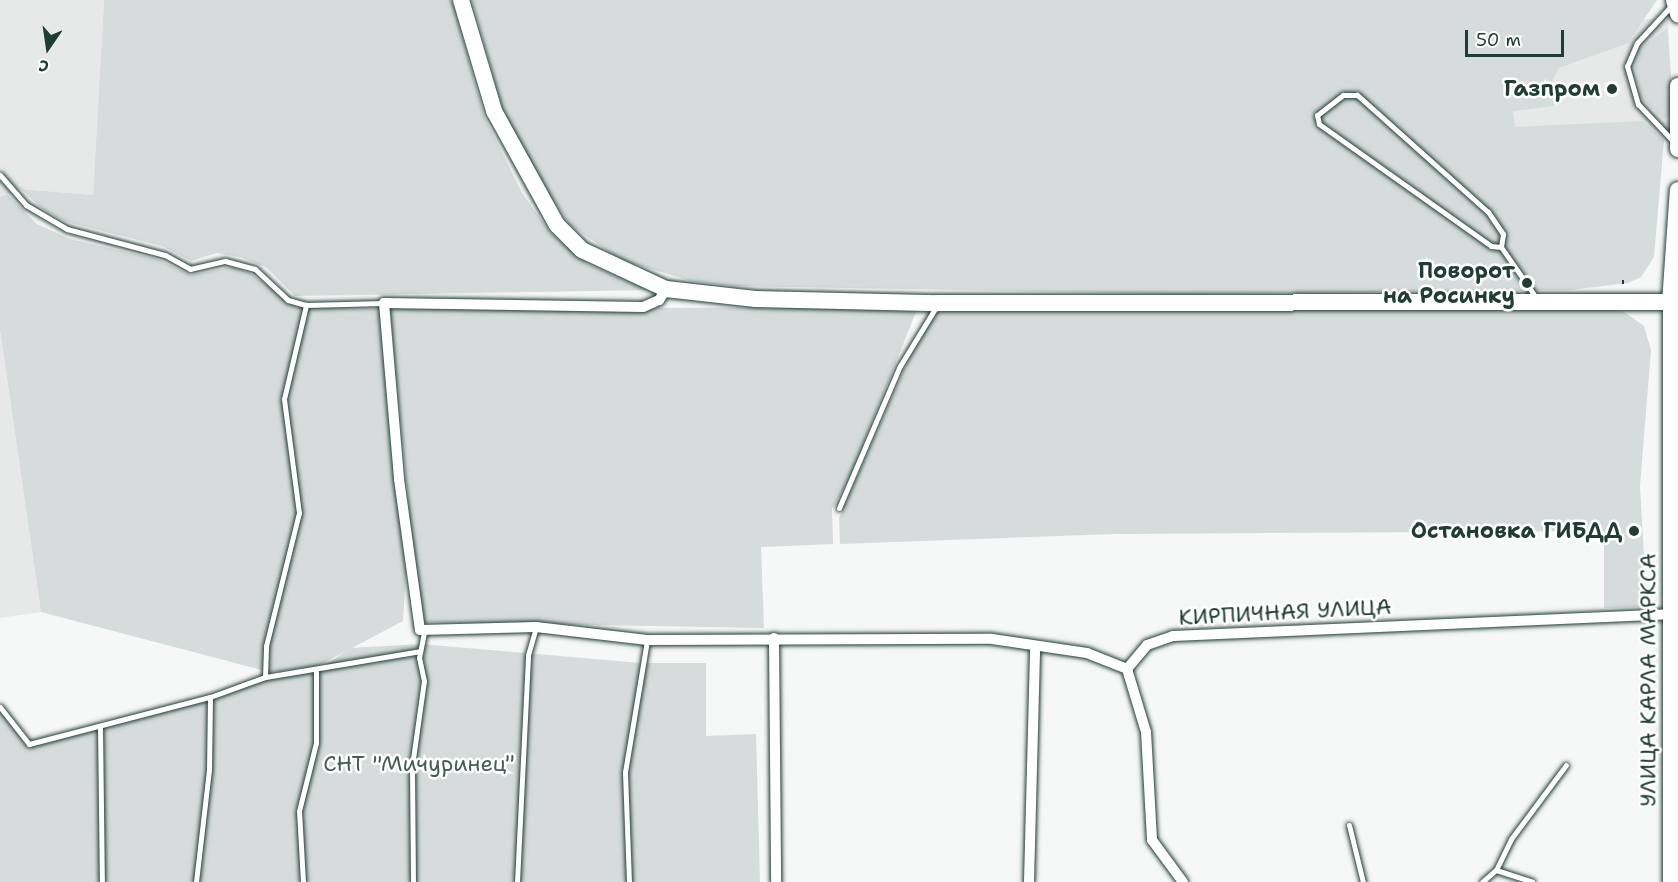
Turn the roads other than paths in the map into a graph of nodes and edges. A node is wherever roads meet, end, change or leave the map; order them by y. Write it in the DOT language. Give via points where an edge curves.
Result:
graph roads {
  1 [pos="461,0"];
  2 [pos="1676,5"];
  3 [pos="1678,86"];
  4 [pos="1678,148"];
  5 [pos="0,175"];
  6 [pos="1678,190"];
  7 [pos="1501,247"];
  8 [pos="666,288"];
  9 [pos="1675,302"];
  10 [pos="384,303"];
  11 [pos="938,303"];
  12 [pos="1540,303"];
  13 [pos="306,305"];
  14 [pos="839,508"];
  15 [pos="1670,614"];
  16 [pos="536,627"];
  17 [pos="423,632"];
  18 [pos="774,638"];
  19 [pos="647,640"];
  20 [pos="1035,647"];
  21 [pos="420,651"];
  22 [pos="1127,669"];
  23 [pos="316,672"];
  24 [pos="265,677"];
  25 [pos="210,697"];
  26 [pos="0,707"];
  27 [pos="100,727"];
  28 [pos="1566,765"];
  29 [pos="1674,816"];
  30 [pos="1349,825"];
  31 [pos="1496,870"];
  32 [pos="102,882"];
  33 [pos="196,882"];
  34 [pos="303,882"];
  35 [pos="413,882"];
  36 [pos="517,882"];
  37 [pos="629,882"];
  38 [pos="776,882"];
  39 [pos="1029,882"];
  40 [pos="1183,882"];
  41 [pos="1364,882"];
  42 [pos="1482,882"];
  43 [pos="1532,882"];
  44 [pos="1670,882"];
  1 -- 8 [label="main road" via="494,111 550,216 582,250"];
  2 -- 4 [label="lane" via="1637,43 1627,66 1638,104"];
  3 -- 4 [label="main road"];
  5 -- 13 [label="lane" via="50,222 165,255 190,269 225,261 255,269 288,300"];
  6 -- 9 [label="main road, УЛИЦА КАРЛА МАРКСА"];
  7 -- 7 [label="lane" via="1491,246 1319,124 1317,115 1343,95 1357,95 1488,212 1503,234"];
  7 -- 12 [label="lane"];
  8 -- 10 [label="street" via="659,300 643,307"];
  8 -- 11 [label="main road" via="755,299"];
  9 -- 12 [label="main road"];
  9 -- 15 [label="main road, УЛИЦА КАРЛА МАРКСА"];
  10 -- 13 [label="lane"];
  10 -- 17 [label="street" via="399,479 418,626"];
  11 -- 12 [label="main road"];
  11 -- 14 [label="lane" via="900,366"];
  13 -- 24 [label="lane" via="284,399 298,513 266,646"];
  15 -- 22 [label="street, КИРПИЧНАЯ УЛИЦА" via="1173,636 1147,645"];
  15 -- 29 [label="main road, УЛИЦА КАРЛА МАРКСА"];
  16 -- 17 [label="street"];
  16 -- 19 [label="street"];
  16 -- 36 [label="lane" via="528,656"];
  17 -- 21 [label="lane"];
  18 -- 19 [label="street"];
  18 -- 20 [label="street" via="992,639"];
  18 -- 38 [label="street"];
  19 -- 37 [label="lane" via="626,772"];
  20 -- 22 [label="street" via="1087,653"];
  20 -- 39 [label="street"];
  21 -- 23 [label="lane"];
  21 -- 35 [label="lane" via="424,681 412,766"];
  22 -- 40 [label="street" via="1146,732 1152,840"];
  23 -- 24 [label="lane"];
  23 -- 34 [label="lane" via="316,743 299,811"];
  24 -- 25 [label="lane"];
  25 -- 27 [label="lane"];
  25 -- 33 [label="lane" via="209,770"];
  26 -- 27 [label="lane" via="28,744"];
  27 -- 32 [label="lane"];
  28 -- 31 [label="lane" via="1511,839"];
  29 -- 44 [label="main road, УЛИЦА КАРЛА МАРКСА"];
  30 -- 41 [label="lane"];
  31 -- 42 [label="lane"];
  31 -- 43 [label="lane"];
}
